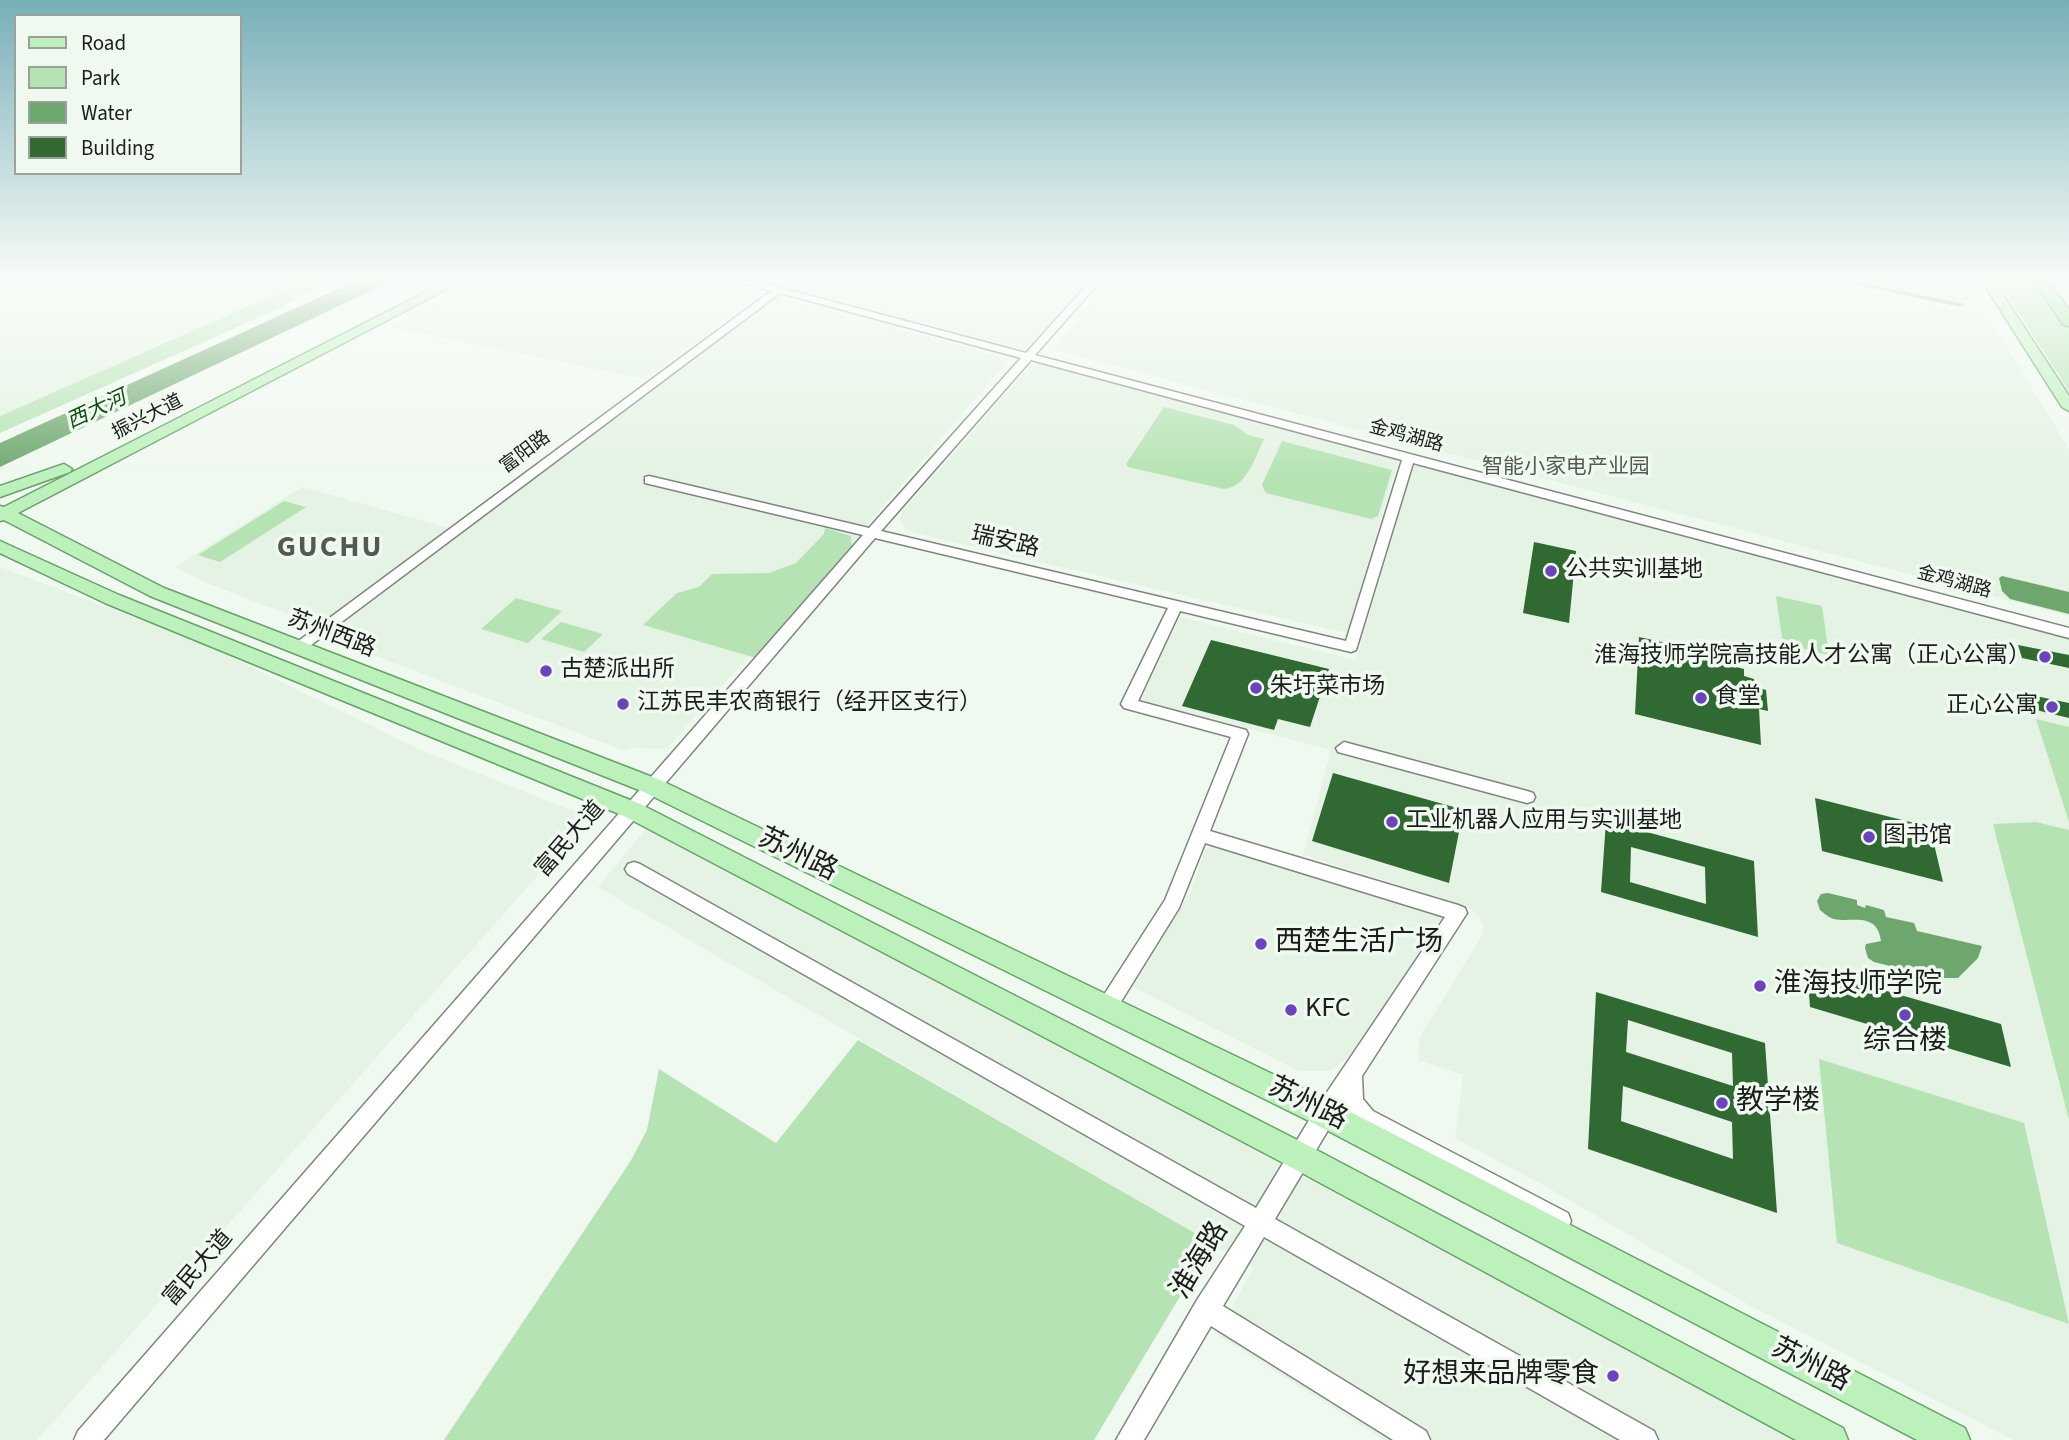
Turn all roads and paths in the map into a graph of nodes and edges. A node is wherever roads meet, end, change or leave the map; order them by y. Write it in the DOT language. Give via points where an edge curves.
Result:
graph roads {
  1 [pos="313,345"];
  2 [pos="327,345"];
  3 [pos="704,345"];
  4 [pos="987,345"];
  5 [pos="1038,345"];
  6 [pos="2029,345"];
  7 [pos="1028,356"];
  8 [pos="2069,407"];
  9 [pos="1409,457"];
  10 [pos="66,475"];
  11 [pos="649,480"];
  12 [pos="0,492"];
  13 [pos="1,510"];
  14 [pos="35,529"];
  15 [pos="872,533"];
  16 [pos="0,540"];
  17 [pos="0,546"];
  18 [pos="1176,605"];
  19 [pos="2069,633"];
  20 [pos="298,648"];
  21 [pos="1344,748"];
  22 [pos="652,786"];
  23 [pos="1527,797"];
  24 [pos="632,810"];
  25 [pos="1200,835"];
  26 [pos="634,869"];
  27 [pos="1107,1007"];
  28 [pos="1353,1072"];
  29 [pos="1325,1114"];
  30 [pos="1299,1156"];
  31 [pos="1259,1222"];
  32 [pos="1659,1287"];
  33 [pos="1206,1309"];
  34 [pos="86,1440"];
  35 [pos="1129,1440"];
  36 [pos="1418,1440"];
  37 [pos="1645,1440"];
  38 [pos="1830,1440"];
  39 [pos="1953,1440"];
  1 -- 10 [label="main road, 振兴大道"];
  2 -- 10 [label="main road, 振兴大道"];
  3 -- 20 [label="street, 富阳路"];
  4 -- 7 [label="street, 金鸡湖路"];
  5 -- 7 [label="street, 富民大道"];
  6 -- 8 [label="main road"];
  7 -- 9 [label="street, 金鸡湖路"];
  7 -- 15 [label="street, 富民大道"];
  9 -- 18 [label="street, 瑞安路" via="1351,647"];
  9 -- 19 [label="street, 金鸡湖路"];
  10 -- 12 [label="main road"];
  10 -- 13 [label="main road, 振兴大道"];
  10 -- 14 [label="main road" via="31,509"];
  11 -- 15 [label="street, 瑞安路"];
  13 -- 14 [label="main road, 苏州西路"];
  14 -- 16 [label="main road"];
  14 -- 20 [label="main road, 苏州西路" via="157,592"];
  15 -- 18 [label="street, 瑞安路"];
  15 -- 22 [label="street, 富民大道"];
  17 -- 24 [label="main road, 苏州西路" via="112,598"];
  18 -- 25 [label="street" via="1129,704 1240,734"];
  20 -- 22 [label="main road, 苏州西路"];
  21 -- 23 [label="street"];
  22 -- 24 [label="street, 富民大道"];
  22 -- 27 [label="main road, 苏州路"];
  24 -- 30 [label="main road, 苏州路"];
  24 -- 34 [label="street, 富民大道"];
  25 -- 27 [label="street" via="1173,903"];
  25 -- 28 [label="street, 淮海路" via="1458,914"];
  26 -- 31 [label="street"];
  27 -- 29 [label="main road, 苏州路"];
  28 -- 29 [label="street, 淮海路"];
  28 -- 32 [label="street" via="1350,1099 1366,1118 1551,1215"];
  29 -- 30 [label="street, 淮海路"];
  29 -- 32 [label="main road, 苏州路"];
  30 -- 31 [label="street, 淮海路"];
  30 -- 38 [label="main road, 苏州路"];
  31 -- 33 [label="street, 淮海路"];
  31 -- 37 [label="street"];
  32 -- 39 [label="main road, 苏州路"];
  33 -- 35 [label="street, 淮海路"];
  33 -- 36 [label="street"];
}
